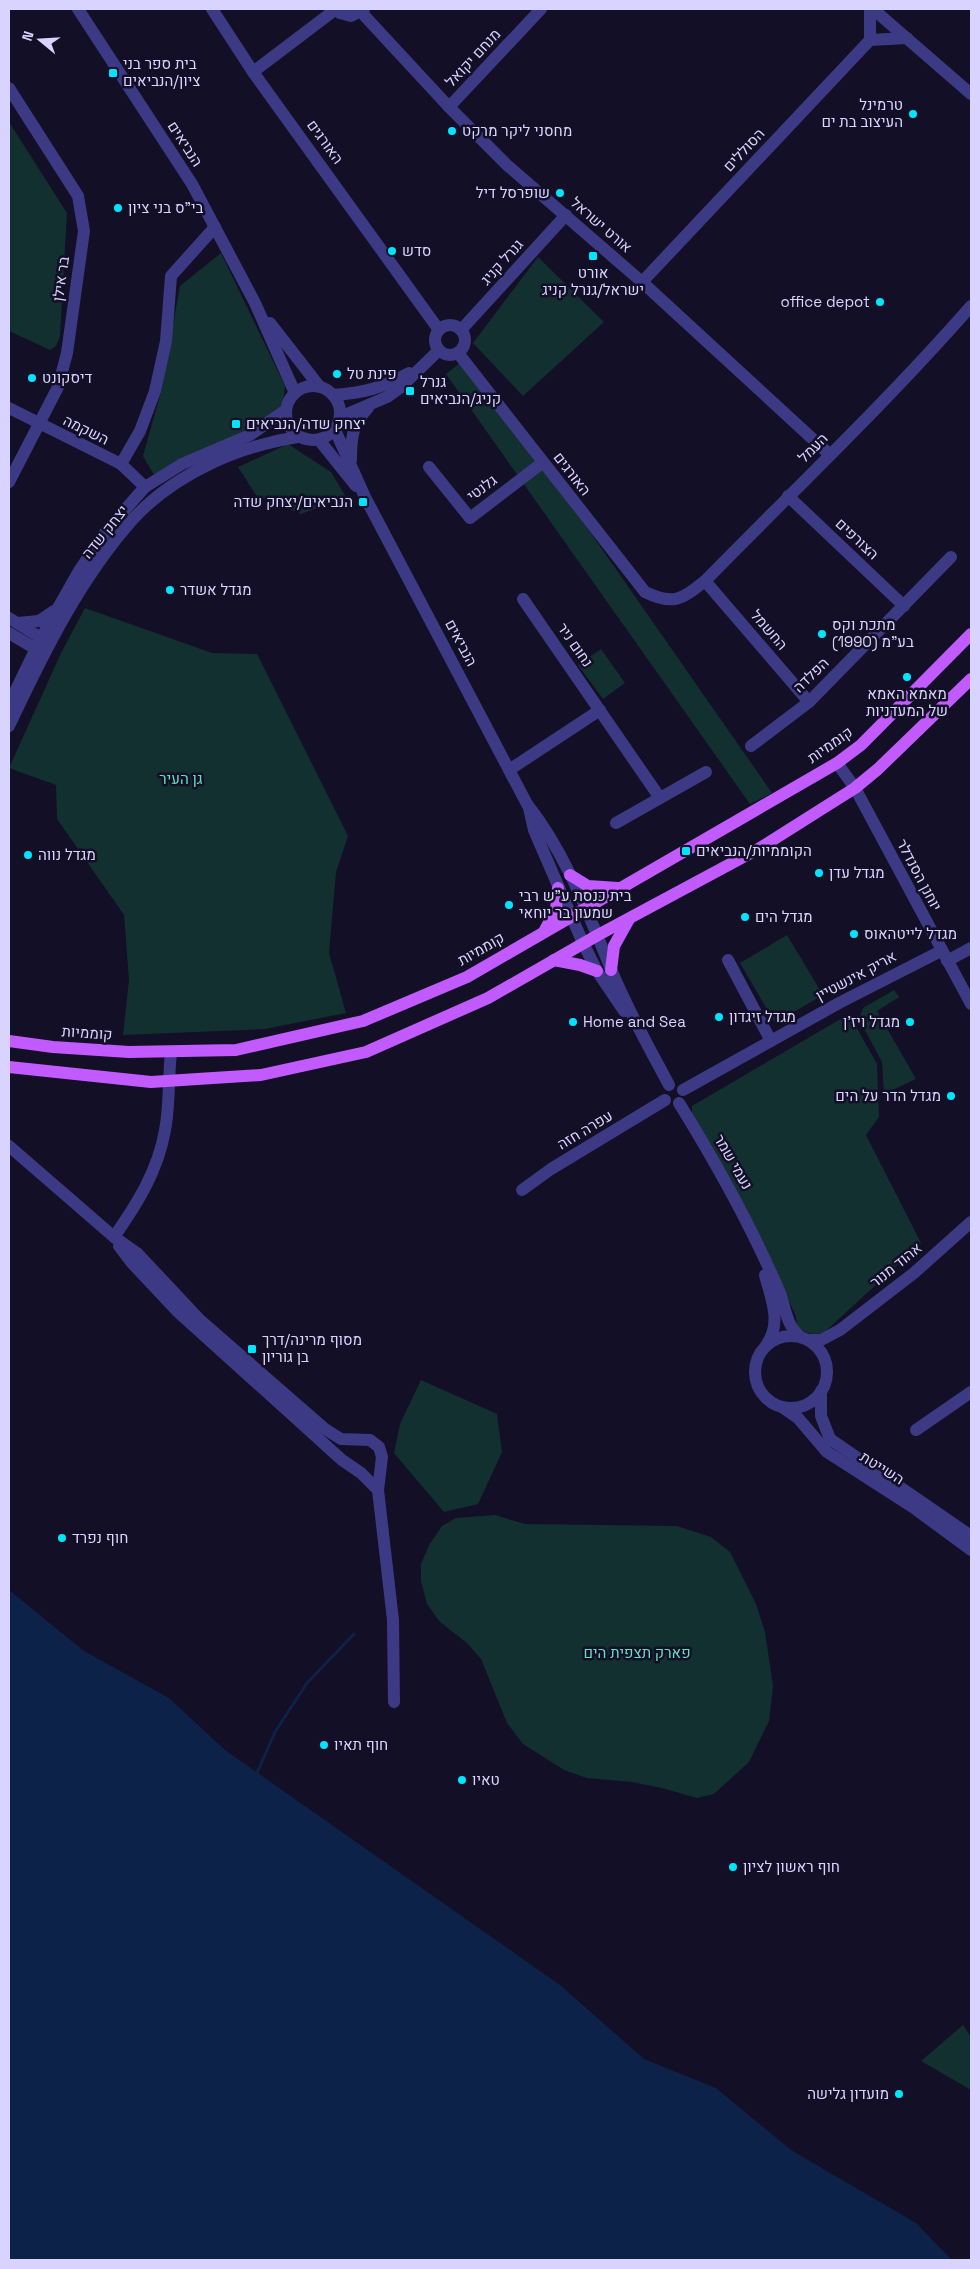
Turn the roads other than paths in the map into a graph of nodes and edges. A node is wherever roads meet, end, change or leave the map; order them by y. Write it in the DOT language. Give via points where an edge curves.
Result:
graph roads {
  1 [pos="78,9"];
  2 [pos="212,9"];
  3 [pos="336,9"];
  4 [pos="541,9"];
  5 [pos="872,9"];
  6 [pos="362,10"];
  7 [pos="907,38"];
  8 [pos="870,40"];
  9 [pos="253,72"];
  10 [pos="9,88"];
  11 [pos="971,94"];
  12 [pos="449,107"];
  13 [pos="566,215"];
  14 [pos="215,227"];
  15 [pos="642,282"];
  16 [pos="255,303"];
  17 [pos="971,306"];
  18 [pos="440,330"];
  19 [pos="462,330"];
  20 [pos="438,350"];
  21 [pos="458,353"];
  22 [pos="418,368"];
  23 [pos="319,386"];
  24 [pos="294,393"];
  25 [pos="333,395"];
  26 [pos="370,405"];
  27 [pos="9,408"];
  28 [pos="286,410"];
  29 [pos="340,417"];
  30 [pos="40,425"];
  31 [pos="335,430"];
  32 [pos="298,437"];
  33 [pos="319,440"];
  34 [pos="829,454"];
  35 [pos="351,462"];
  36 [pos="542,463"];
  37 [pos="121,464"];
  38 [pos="429,466"];
  39 [pos="9,482"];
  40 [pos="145,487"];
  41 [pos="788,496"];
  42 [pos="365,497"];
  43 [pos="951,557"];
  44 [pos="705,581"];
  45 [pos="523,599"];
  46 [pos="670,601"];
  47 [pos="904,606"];
  48 [pos="56,610"];
  49 [pos="14,621"];
  50 [pos="971,634"];
  51 [pos="12,635"];
  52 [pos="41,645"];
  53 [pos="24,672"];
  54 [pos="971,680"];
  55 [pos="809,702"];
  56 [pos="9,704"];
  57 [pos="600,710"];
  58 [pos="9,726"];
  59 [pos="751,746"];
  60 [pos="837,763"];
  61 [pos="509,770"];
  62 [pos="706,772"];
  63 [pos="855,788"];
  64 [pos="660,798"];
  65 [pos="527,804"];
  66 [pos="616,823"];
  67 [pos="570,875"];
  68 [pos="558,888"];
  69 [pos="618,888"];
  70 [pos="585,908"];
  71 [pos="571,916"];
  72 [pos="631,917"];
  73 [pos="545,931"];
  74 [pos="598,935"];
  75 [pos="583,944"];
  76 [pos="971,948"];
  77 [pos="944,956"];
  78 [pos="554,960"];
  79 [pos="728,960"];
  80 [pos="611,970"];
  81 [pos="597,972"];
  82 [pos="971,1004"];
  83 [pos="9,1040"];
  84 [pos="771,1041"];
  85 [pos="648,1044"];
  86 [pos="171,1053"];
  87 [pos="9,1067"];
  88 [pos="168,1082"];
  89 [pos="669,1085"];
  90 [pos="683,1090"];
  91 [pos="665,1100"];
  92 [pos="679,1103"];
  93 [pos="9,1146"];
  94 [pos="522,1190"];
  95 [pos="971,1222"];
  96 [pos="114,1238"];
  97 [pos="756,1239"];
  98 [pos="840,1330"];
  99 [pos="805,1339"];
  100 [pos="765,1347"];
  101 [pos="827,1365"];
  102 [pos="821,1391"];
  103 [pos="971,1392"];
  104 [pos="782,1407"];
  105 [pos="916,1430"];
  106 [pos="381,1458"];
  107 [pos="352,1467"];
  108 [pos="378,1490"];
  109 [pos="971,1536"];
  110 [pos="971,1550"];
  111 [pos="394,1702"];
  1 -- 14 [label="street, הנביאים" via="192,184"];
  2 -- 9 [label="street, האורגים"];
  3 -- 6 [label="street" via="351,16"];
  3 -- 9 [label="street"];
  4 -- 12 [label="street, מנחם יקואל"];
  5 -- 7 [label="street"];
  5 -- 8 [label="street"];
  6 -- 12 [label="street, אורט ישראל"];
  7 -- 8 [label="street"];
  7 -- 11 [label="street"];
  8 -- 15 [label="street, הסוללים"];
  9 -- 18 [label="street, האורגים"];
  10 -- 30 [label="street, בר אילן" via="78,196 84,231 67,353 58,387"];
  12 -- 13 [label="street, אורט ישראל" via="507,165"];
  13 -- 15 [label="street, אורט ישראל"];
  13 -- 19 [label="street, גנרל קניג"];
  14 -- 16 [label="street, הנביאים"];
  14 -- 37 [label="street" via="171,276 166,341 155,391 140,431"];
  15 -- 34 [label="street, אורט ישראל"];
  16 -- 23 [label="street, הנביאים"];
  16 -- 24 [label="street, הנביאים"];
  17 -- 34 [label="street, העמל" via="900,386"];
  18 -- 19 [label="street" via="450,325"];
  18 -- 20 [label="street" via="435,340"];
  19 -- 21 [label="street" via="465,342"];
  20 -- 21 [label="street" via="446,355"];
  20 -- 22 [label="street"];
  21 -- 36 [label="street, האורגים"];
  22 -- 25 [label="street" via="378,389 361,394"];
  22 -- 26 [label="street" via="401,387"];
  23 -- 24 [label="street" via="302,388"];
  23 -- 25 [label="street"];
  24 -- 28 [label="street"];
  25 -- 29 [label="street"];
  26 -- 29 [label="street"];
  26 -- 35 [label="street" via="352,432"];
  27 -- 30 [label="street, השקמה"];
  28 -- 32 [label="street" via="288,426"];
  28 -- 40 [label="street, יצחק שדה" via="250,435 182,464"];
  29 -- 31 [label="street"];
  30 -- 37 [label="street, השקמה"];
  30 -- 39 [label="street, בר אילן"];
  31 -- 33 [label="street"];
  31 -- 35 [label="street, הנביאים"];
  32 -- 33 [label="street"];
  32 -- 52 [label="street, יצחק שדה" via="275,440 215,461 170,488 135,518"];
  33 -- 42 [label="street, הנביאים"];
  34 -- 41 [label="street, העמל"];
  35 -- 42 [label="street, הנביאים"];
  36 -- 38 [label="street, גלנטי" via="470,518"];
  36 -- 46 [label="street, האורגים" via="645,592"];
  37 -- 40 [label="street, השקמה"];
  40 -- 48 [label="street, יצחק שדה" via="107,530"];
  41 -- 44 [label="street, העמל"];
  41 -- 47 [label="street, הצורפים"];
  42 -- 61 [label="street, הנביאים"];
  43 -- 47 [label="street, הפלדה"];
  44 -- 46 [label="street, העמל" via="686,596"];
  44 -- 55 [label="street, החשמל"];
  45 -- 57 [label="street, נחום ניר"];
  47 -- 55 [label="street, הפלדה"];
  48 -- 49 [label="street" via="39,621"];
  48 -- 52 [label="street, יצחק שדה"];
  49 -- 52 [label="street"];
  50 -- 60 [label="main road, קוממיות" via="880,726"];
  51 -- 52 [label="street"];
  51 -- 53 [label="street" via="22,653"];
  52 -- 53 [label="street, יצחק שדה"];
  52 -- 58 [label="street, יצחק שדה"];
  53 -- 56 [label="street, יצחק שדה"];
  54 -- 63 [label="main road"];
  55 -- 59 [label="street, הפלדה"];
  57 -- 61 [label="street"];
  57 -- 64 [label="street, נחום ניר"];
  60 -- 63 [label="street, יוחנן הסנדלר"];
  60 -- 69 [label="main road, קוממיות"];
  61 -- 65 [label="street, הנביאים"];
  62 -- 64 [label="street"];
  63 -- 72 [label="main road" via="760,848"];
  63 -- 77 [label="street, יוחנן הסנדלר"];
  64 -- 66 [label="street"];
  65 -- 67 [label="street, הנביאים" via="545,826"];
  65 -- 68 [label="street, הנביאים"];
  67 -- 69 [label="main road" via="588,886"];
  67 -- 70 [label="street, הנביאים"];
  68 -- 71 [label="street, הנביאים"];
  68 -- 73 [label="main road" via="556,910"];
  69 -- 70 [label="main road, קוממיות"];
  70 -- 71 [label="main road, קוממיות"];
  70 -- 74 [label="street"];
  71 -- 73 [label="main road, קוממיות"];
  71 -- 75 [label="street, הנביאים"];
  72 -- 74 [label="main road"];
  72 -- 80 [label="main road" via="614,946"];
  73 -- 86 [label="main road, קוממיות" via="467,977 363,1021 236,1050"];
  74 -- 75 [label="main road"];
  74 -- 80 [label="street"];
  75 -- 78 [label="main road"];
  75 -- 81 [label="street"];
  76 -- 77 [label="street, אריק אינשטיין"];
  77 -- 82 [label="street, יוחנן הסנדלר"];
  77 -- 84 [label="street, אריק אינשטיין" via="834,1005"];
  78 -- 81 [label="main road"];
  78 -- 88 [label="main road" via="488,998 366,1052 261,1075"];
  79 -- 84 [label="street"];
  80 -- 85 [label="street"];
  81 -- 85 [label="street"];
  83 -- 86 [label="main road, קוממיות" via="105,1051"];
  84 -- 90 [label="street, אריק אינשטיין"];
  85 -- 89 [label="street"];
  86 -- 88 [label="street"];
  87 -- 88 [label="main road"];
  88 -- 96 [label="street" via="165,1130 156,1165 142,1197"];
  89 -- 90 [label="street" via="678,1085"];
  89 -- 91 [label="street" via="664,1090"];
  90 -- 92 [label="street" via="684,1097"];
  91 -- 92 [label="street"];
  91 -- 94 [label="street, עפרה חזה"];
  92 -- 97 [label="street, נעמי שמר" via="725,1179"];
  93 -- 96 [label="street"];
  95 -- 98 [label="street, אהוד מנור" via="914,1273"];
  96 -- 106 [label="street" via="138,1254 200,1320 325,1429 341,1439 370,1440 379,1447"];
  96 -- 107 [label="street" via="131,1262 177,1311"];
  97 -- 99 [label="street, נעמי שמר" via="782,1298 791,1328"];
  97 -- 100 [label="street, נעמי שמר" via="776,1319 774,1333"];
  98 -- 99 [label="street, אהוד מנור" via="821,1340"];
  98 -- 101 [label="street, אהוד מנור"];
  99 -- 100 [label="street" via="782,1337"];
  99 -- 101 [label="street" via="817,1346"];
  100 -- 104 [label="street" via="759,1356 756,1378 766,1398"];
  101 -- 102 [label="street"];
  102 -- 104 [label="street" via="812,1402"];
  102 -- 109 [label="street, השייטת" via="821,1416 830,1439"];
  103 -- 105 [label="street"];
  104 -- 110 [label="street, השייטת" via="798,1418 827,1452 920,1512"];
  106 -- 107 [label="street" via="367,1470"];
  106 -- 108 [label="street"];
  107 -- 108 [label="street"];
  108 -- 111 [label="street" via="393,1620"];
}
